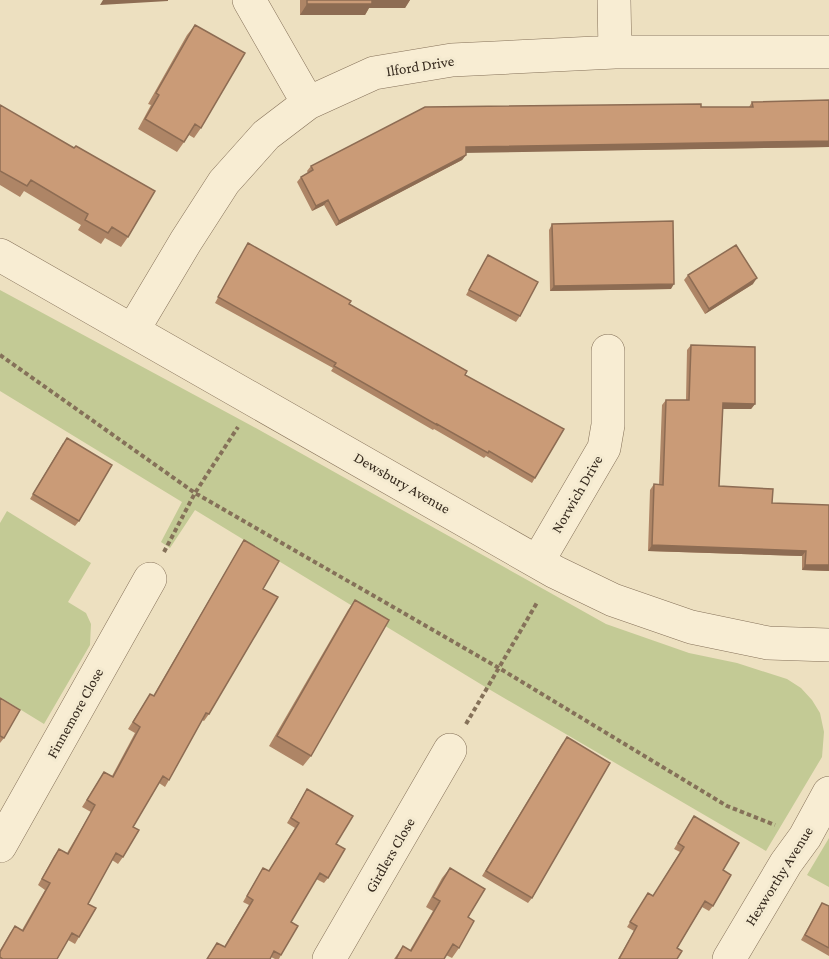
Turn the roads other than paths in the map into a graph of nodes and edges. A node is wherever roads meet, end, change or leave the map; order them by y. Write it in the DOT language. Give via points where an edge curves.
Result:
graph roads {
  1 [pos="249,0"];
  2 [pos="614,0"];
  3 [pos="615,52"];
  4 [pos="829,52"];
  5 [pos="308,103"];
  6 [pos="0,255"];
  7 [pos="133,330"];
  8 [pos="608,341"];
  9 [pos="547,566"];
  10 [pos="150,579"];
  11 [pos="829,645"];
  12 [pos="450,750"];
  13 [pos="829,793"];
  14 [pos="0,846"];
  15 [pos="329,959"];
  16 [pos="729,959"];
  1 -- 5 [label="street"];
  2 -- 3 [label="street"];
  3 -- 4 [label="street, Ilford Drive"];
  3 -- 5 [label="street, Ilford Drive" via="452,60 374,73"];
  5 -- 7 [label="street, Ilford Drive" via="266,135 224,182"];
  6 -- 7 [label="street, Dewsbury Avenue"];
  7 -- 9 [label="street, Dewsbury Avenue"];
  8 -- 9 [label="street, Norwich Drive" via="608,425 604,448"];
  9 -- 11 [label="street, Dewsbury Avenue" via="613,600 691,627 768,643"];
  10 -- 14 [label="street, Finnemore Close"];
  12 -- 15 [label="street, Girdlers Close"];
  13 -- 16 [label="street, Hexworthy Avenue"];
}
